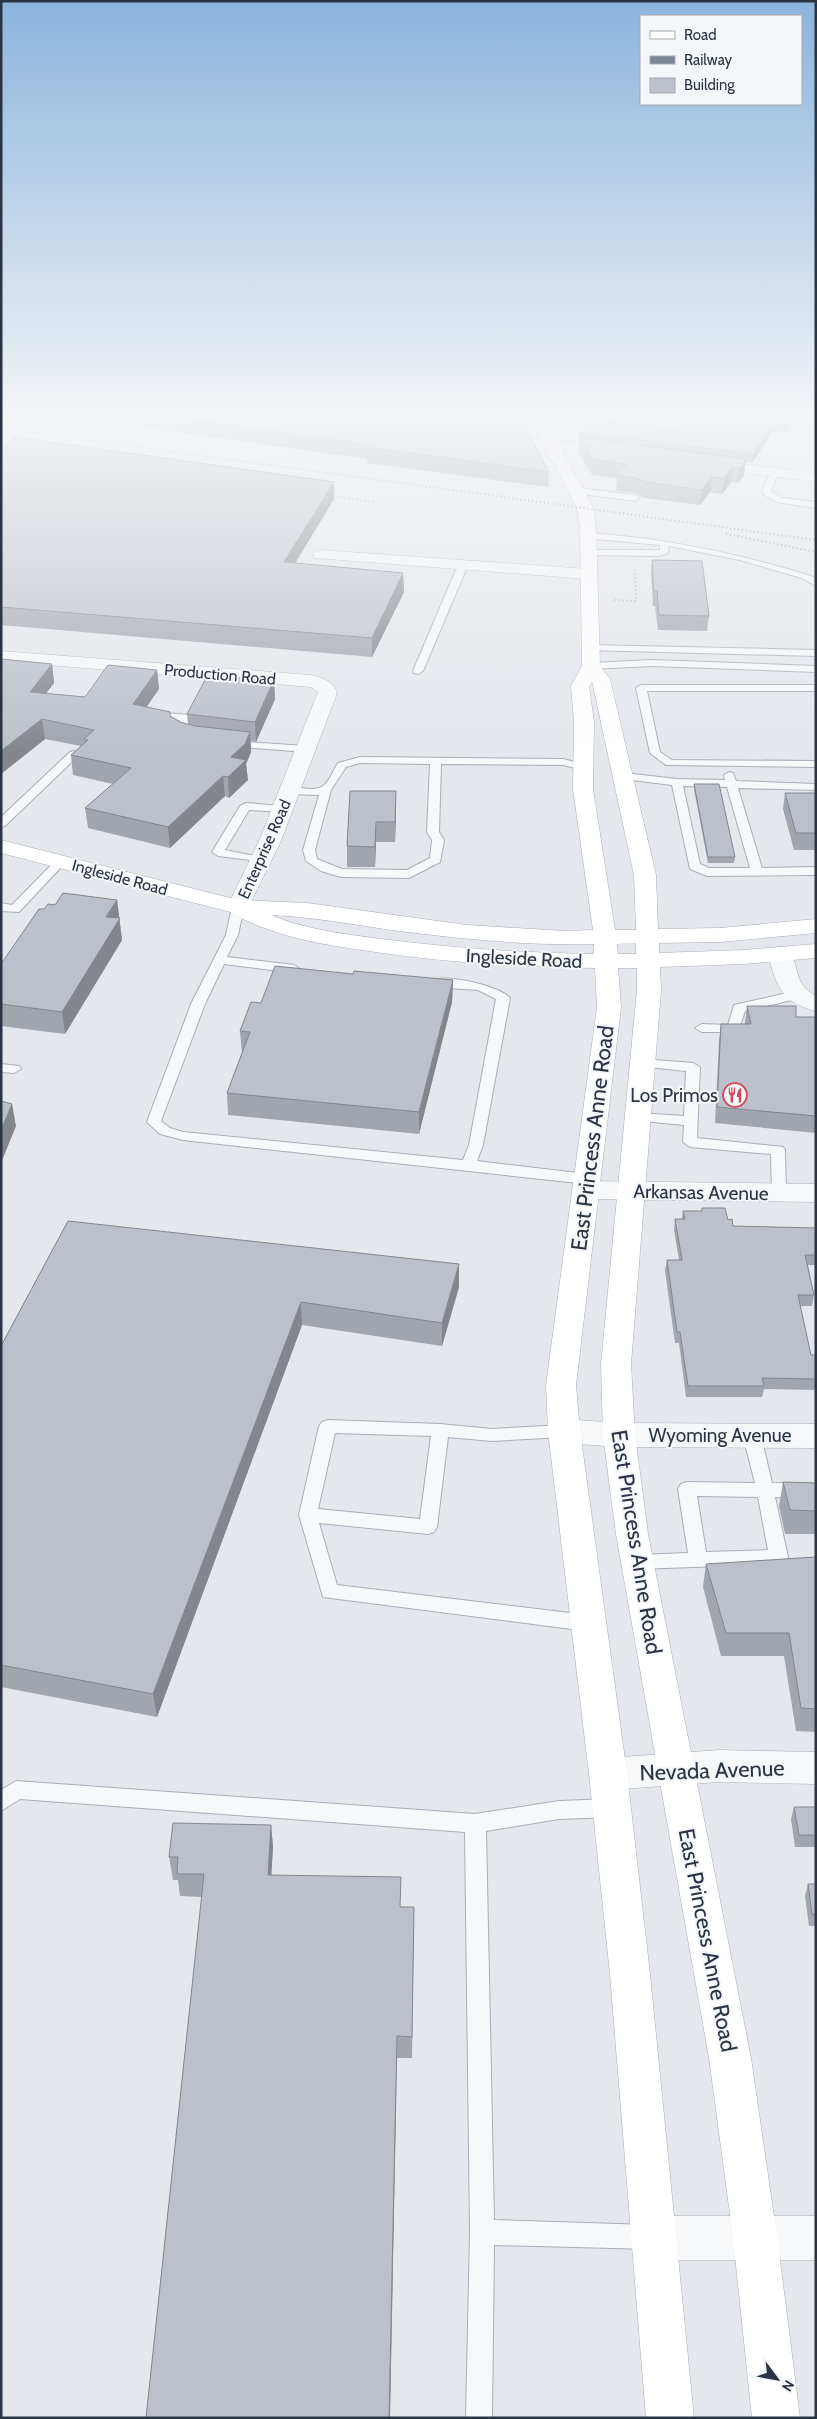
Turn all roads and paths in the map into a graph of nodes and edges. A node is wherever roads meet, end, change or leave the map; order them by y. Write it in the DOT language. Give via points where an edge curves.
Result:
graph roads {
  1 [pos="587,527"];
  2 [pos="664,543"];
  3 [pos="588,544"];
  4 [pos="321,555"];
  5 [pos="463,565"];
  6 [pos="635,570"];
  7 [pos="588,574"];
  8 [pos="816,583"];
  9 [pos="614,600"];
  10 [pos="816,653"];
  11 [pos="1,656"];
  12 [pos="590,657"];
  13 [pos="710,666"];
  14 [pos="816,670"];
  15 [pos="418,671"];
  16 [pos="715,688"];
  17 [pos="816,688"];
  18 [pos="164,716"];
  19 [pos="197,741"];
  20 [pos="215,742"];
  21 [pos="306,750"];
  22 [pos="74,754"];
  23 [pos="436,761"];
  24 [pos="727,764"];
  25 [pos="816,764"];
  26 [pos="583,766"];
  27 [pos="624,776"];
  28 [pos="677,782"];
  29 [pos="731,784"];
  30 [pos="816,787"];
  31 [pos="326,789"];
  32 [pos="286,800"];
  33 [pos="1,824"];
  34 [pos="1,846"];
  35 [pos="262,860"];
  36 [pos="61,861"];
  37 [pos="816,871"];
  38 [pos="757,872"];
  39 [pos="1,907"];
  40 [pos="238,907"];
  41 [pos="816,926"];
  42 [pos="606,949"];
  43 [pos="649,949"];
  44 [pos="816,951"];
  45 [pos="780,954"];
  46 [pos="220,960"];
  47 [pos="305,971"];
  48 [pos="424,982"];
  49 [pos="806,1000"];
  50 [pos="702,1028"];
  51 [pos="643,1063"];
  52 [pos="638,1117"];
  53 [pos="691,1121"];
  54 [pos="468,1165"];
  55 [pos="586,1185"];
  56 [pos="632,1191"];
  57 [pos="779,1193"];
  58 [pos="816,1193"];
  59 [pos="440,1430"];
  60 [pos="564,1431"];
  61 [pos="619,1435"];
  62 [pos="752,1436"];
  63 [pos="816,1436"];
  64 [pos="765,1490"];
  65 [pos="816,1491"];
  66 [pos="308,1515"];
  67 [pos="698,1560"];
  68 [pos="638,1562"];
  69 [pos="587,1623"];
  70 [pos="816,1768"];
  71 [pos="676,1769"];
  72 [pos="609,1791"];
  73 [pos="1,1802"];
  74 [pos="475,1823"];
  75 [pos="482,2232"];
  76 [pos="755,2237"];
  77 [pos="654,2238"];
  78 [pos="816,2238"];
  79 [pos="480,2418"];
  80 [pos="670,2418"];
  81 [pos="776,2418"];
  1 -- 3 [label="main road, East Princess Anne Road"];
  2 -- 3 [label="lane" via="637,539"];
  2 -- 3 [label="lane" via="664,550 659,553 631,552"];
  2 -- 8 [label="lane" via="767,564"];
  3 -- 7 [label="main road, East Princess Anne Road"];
  4 -- 5 [label="street"];
  5 -- 7 [label="street"];
  5 -- 15 [label="lane"];
  6 -- 9 [label="path" via="636,601"];
  7 -- 12 [label="main road, East Princess Anne Road"];
  10 -- 12 [label="lane"];
  11 -- 21 [label="street, Production Road" via="320,684 328,691 327,696"];
  12 -- 13 [label="lane"];
  12 -- 26 [label="main road, East Princess Anne Road" via="580,686 584,722"];
  12 -- 27 [label="main road, East Princess Anne Road" via="601,679"];
  13 -- 14 [label="lane"];
  13 -- 16 [label="lane"];
  16 -- 17 [label="lane"];
  16 -- 24 [label="lane" via="641,688 655,754 670,763"];
  18 -- 19 [label="lane" via="187,717 178,734"];
  20 -- 21 [label="lane"];
  21 -- 32 [label="street, Production Road"];
  22 -- 33 [label="lane"];
  23 -- 26 [label="lane" via="564,762"];
  23 -- 31 [label="lane" via="350,762 338,769 332,785"];
  23 -- 31 [label="lane" via="433,832 438,840 436,860 410,874 341,873 312,861 309,850"];
  24 -- 25 [label="lane"];
  24 -- 29 [label="lane"];
  26 -- 42 [label="main road, East Princess Anne Road" via="583,789"];
  27 -- 28 [label="lane"];
  27 -- 43 [label="main road, East Princess Anne Road" via="645,875"];
  28 -- 29 [label="lane"];
  28 -- 38 [label="lane" via="694,866 707,872"];
  29 -- 30 [label="lane"];
  29 -- 38 [label="lane"];
  31 -- 32 [label="lane"];
  32 -- 35 [label="street, Enterprise Road"];
  32 -- 35 [label="lane" via="246,806 218,852"];
  34 -- 36 [label="main road, Ingleside Road"];
  35 -- 40 [label="street, Enterprise Road"];
  36 -- 39 [label="lane" via="15,909"];
  36 -- 40 [label="main road, Ingleside Road"];
  37 -- 38 [label="lane"];
  40 -- 42 [label="main road, Ingleside Road" via="292,931 398,948 556,961"];
  40 -- 46 [label="lane" via="232,935"];
  41 -- 43 [label="main road, Ingleside Road" via="720,934"];
  42 -- 43 [label="main road, Ingleside Road"];
  42 -- 55 [label="main road, East Princess Anne Road" via="609,1007"];
  43 -- 45 [label="main road, Ingleside Road"];
  43 -- 51 [label="main road, East Princess Anne Road"];
  44 -- 45 [label="main road, Ingleside Road"];
  45 -- 49 [label="street" via="788,987"];
  46 -- 47 [label="lane"];
  46 -- 54 [label="lane" via="198,1004 154,1122 165,1132"];
  48 -- 54 [label="lane" via="484,988 503,998 476,1145"];
  49 -- 50 [label="lane" via="739,1008 733,1029"];
  51 -- 52 [label="main road, East Princess Anne Road"];
  51 -- 53 [label="lane" via="693,1067"];
  52 -- 53 [label="lane"];
  52 -- 56 [label="main road, East Princess Anne Road"];
  53 -- 57 [label="lane" via="690,1142 778,1150"];
  54 -- 55 [label="lane"];
  55 -- 56 [label="street, Arkansas Avenue"];
  55 -- 60 [label="main road, East Princess Anne Road" via="561,1385"];
  56 -- 57 [label="street, Arkansas Avenue"];
  56 -- 61 [label="main road, East Princess Anne Road" via="616,1364"];
  57 -- 58 [label="street, Arkansas Avenue"];
  59 -- 60 [label="lane" via="492,1435"];
  59 -- 66 [label="lane" via="328,1426"];
  59 -- 66 [label="lane" via="428,1527"];
  60 -- 61 [label="street, Wyoming Avenue"];
  60 -- 69 [label="main road, East Princess Anne Road"];
  61 -- 62 [label="street, Wyoming Avenue"];
  61 -- 68 [label="main road, East Princess Anne Road"];
  62 -- 63 [label="street, Wyoming Avenue"];
  62 -- 64 [label="lane"];
  64 -- 65 [label="lane"];
  64 -- 67 [label="lane" via="687,1489"];
  64 -- 67 [label="lane" via="779,1557 738,1552"];
  66 -- 69 [label="lane" via="330,1592"];
  67 -- 68 [label="lane"];
  68 -- 71 [label="main road, East Princess Anne Road"];
  69 -- 72 [label="main road, East Princess Anne Road"];
  70 -- 71 [label="street, Nevada Avenue" via="720,1766"];
  71 -- 72 [label="street, Nevada Avenue"];
  71 -- 76 [label="main road, East Princess Anne Road" via="730,2058"];
  72 -- 74 [label="lane" via="559,1810"];
  72 -- 77 [label="main road, East Princess Anne Road" via="631,1984"];
  73 -- 74 [label="lane" via="16,1790"];
  74 -- 75 [label="lane"];
  75 -- 77 [label="lane"];
  75 -- 79 [label="lane"];
  76 -- 77 [label="street"];
  76 -- 78 [label="street"];
  76 -- 81 [label="main road, East Princess Anne Road"];
  77 -- 80 [label="main road, East Princess Anne Road"];
}
